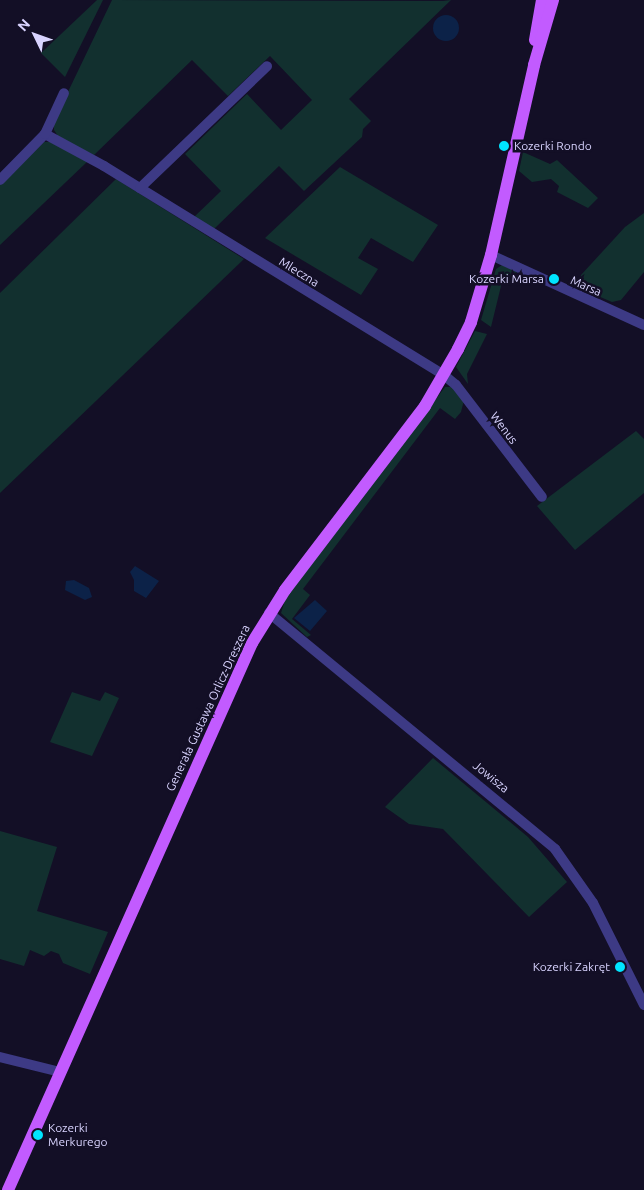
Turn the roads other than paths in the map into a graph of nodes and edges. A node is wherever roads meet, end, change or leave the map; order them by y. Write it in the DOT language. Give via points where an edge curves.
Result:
graph roads {
  1 [pos="535,0"];
  2 [pos="542,0"];
  3 [pos="553,0"];
  4 [pos="563,0"];
  5 [pos="543,20"];
  6 [pos="267,66"];
  7 [pos="64,92"];
  8 [pos="45,134"];
  9 [pos="0,180"];
  10 [pos="140,188"];
  11 [pos="491,255"];
  12 [pos="644,325"];
  13 [pos="445,376"];
  14 [pos="542,497"];
  15 [pos="269,614"];
  16 [pos="644,1004"];
  17 [pos="0,1057"];
  18 [pos="60,1072"];
  19 [pos="0,1188"];
  20 [pos="6,1190"];
  1 -- 5 [label="main road"];
  2 -- 5 [label="main road, Generała Gustawa Orlicz-Dreszera"];
  3 -- 5 [label="main road, Generała Gustawa Orlicz-Dreszera"];
  4 -- 5 [label="main road"];
  5 -- 11 [label="main road, Generała Gustawa Orlicz-Dreszera"];
  6 -- 10 [label="street"];
  7 -- 8 [label="street"];
  8 -- 9 [label="street"];
  8 -- 10 [label="street, Mleczna"];
  10 -- 13 [label="street, Mleczna"];
  11 -- 12 [label="street, Marsa"];
  11 -- 13 [label="main road, Generała Gustawa Orlicz-Dreszera" via="471,322"];
  13 -- 14 [label="street, Wenus" via="456,385"];
  13 -- 15 [label="main road, Generała Gustawa Orlicz-Dreszera"];
  15 -- 16 [label="street, Jowisza" via="555,849 593,903"];
  15 -- 18 [label="main road, Generała Gustawa Orlicz-Dreszera" via="230,689"];
  17 -- 18 [label="street"];
  18 -- 20 [label="main road, Generała Gustawa Orlicz-Dreszera"];
  19 -- 20 [label="street"];
}
